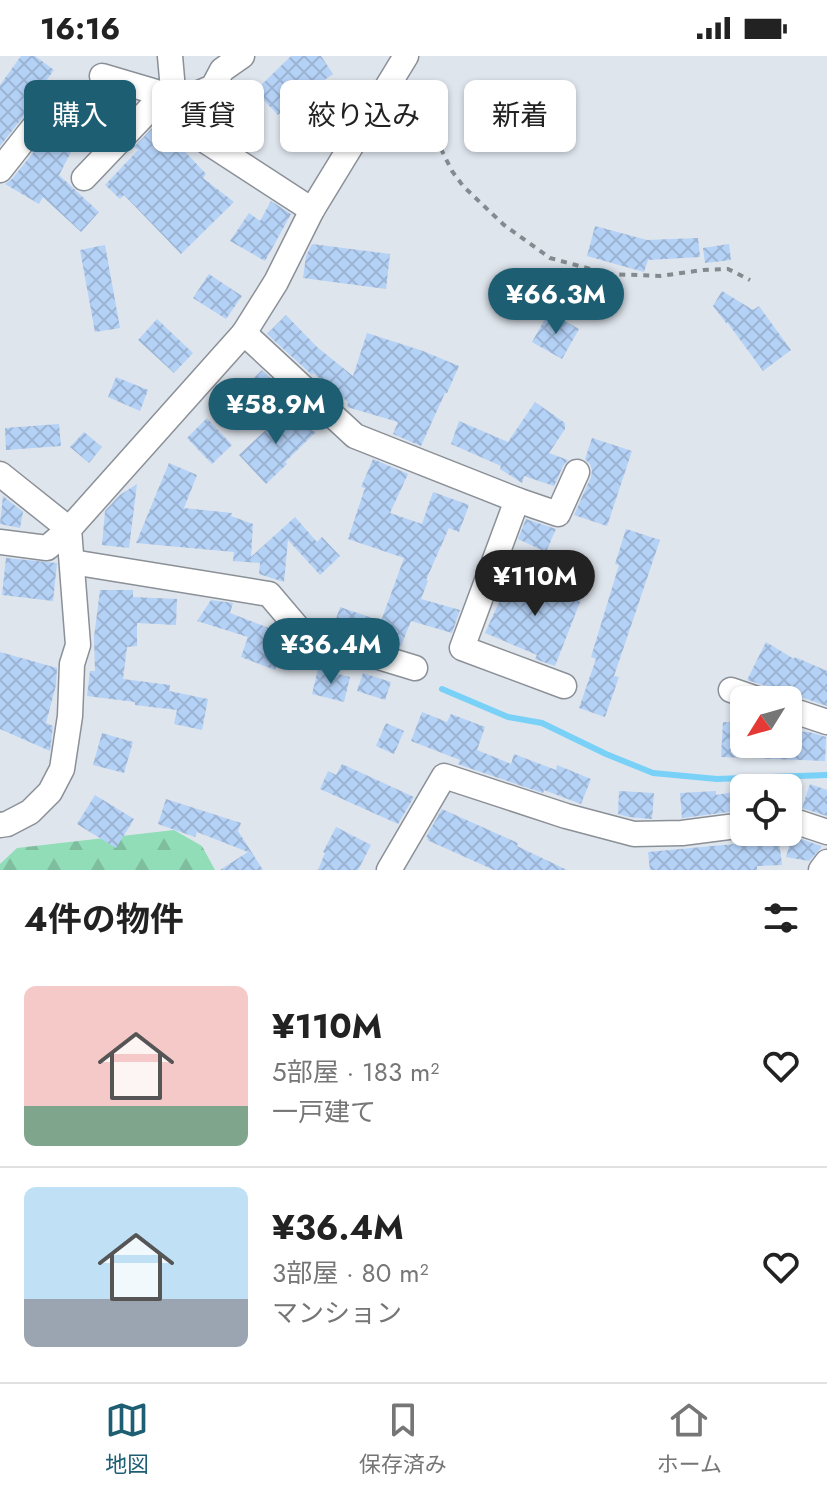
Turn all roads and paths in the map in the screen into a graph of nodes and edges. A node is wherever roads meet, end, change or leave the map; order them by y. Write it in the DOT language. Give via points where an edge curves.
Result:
graph roads {
  1 [pos="170,56"];
  2 [pos="242,56"];
  3 [pos="406,56"];
  4 [pos="102,76"];
  5 [pos="169,80"];
  6 [pos="217,80"];
  7 [pos="391,80"];
  8 [pos="152,90"];
  9 [pos="152,112"];
  10 [pos="24,140"];
  11 [pos="223,152"];
  12 [pos="347,152"];
  13 [pos="442,152"];
  14 [pos="0,170"];
  15 [pos="84,178"];
  16 [pos="312,210"];
  17 [pos="750,280"];
  18 [pos="244,333"];
  19 [pos="577,472"];
  20 [pos="0,474"];
  21 [pos="517,500"];
  22 [pos="69,529"];
  23 [pos="0,542"];
  24 [pos="72,562"];
  25 [pos="415,668"];
  26 [pos="564,686"];
  27 [pos="802,714"];
  28 [pos="827,722"];
  29 [pos="802,824"];
  30 [pos="0,825"];
  31 [pos="730,827"];
  32 [pos="827,832"];
  33 [pos="827,862"];
  34 [pos="389,870"];
  35 [pos="821,870"];
  1 -- 5 [label="street"];
  2 -- 6 [label="street"];
  3 -- 7 [label="street"];
  4 -- 8 [label="street"];
  9 -- 15 [label="street"];
  10 -- 14 [label="street"];
  11 -- 16 [label="street"];
  12 -- 16 [label="street"];
  13 -- 17 [label="path" via="463,186 550,258 609,274 660,276 728,269"];
  16 -- 18 [label="street"];
  18 -- 21 [label="street" via="355,436"];
  18 -- 22 [label="street"];
  19 -- 21 [label="street" via="558,514"];
  20 -- 22 [label="street"];
  21 -- 26 [label="street" via="462,648"];
  22 -- 23 [label="street" via="47,548"];
  22 -- 24 [label="street"];
  24 -- 25 [label="street" via="269,594 303,634"];
  24 -- 30 [label="street" via="78,645 62,769 50,792 30,812"];
  27 -- 28 [label="street"];
  29 -- 32 [label="street"];
  31 -- 34 [label="street" via="634,834 444,776"];
  33 -- 35 [label="street"];
}
